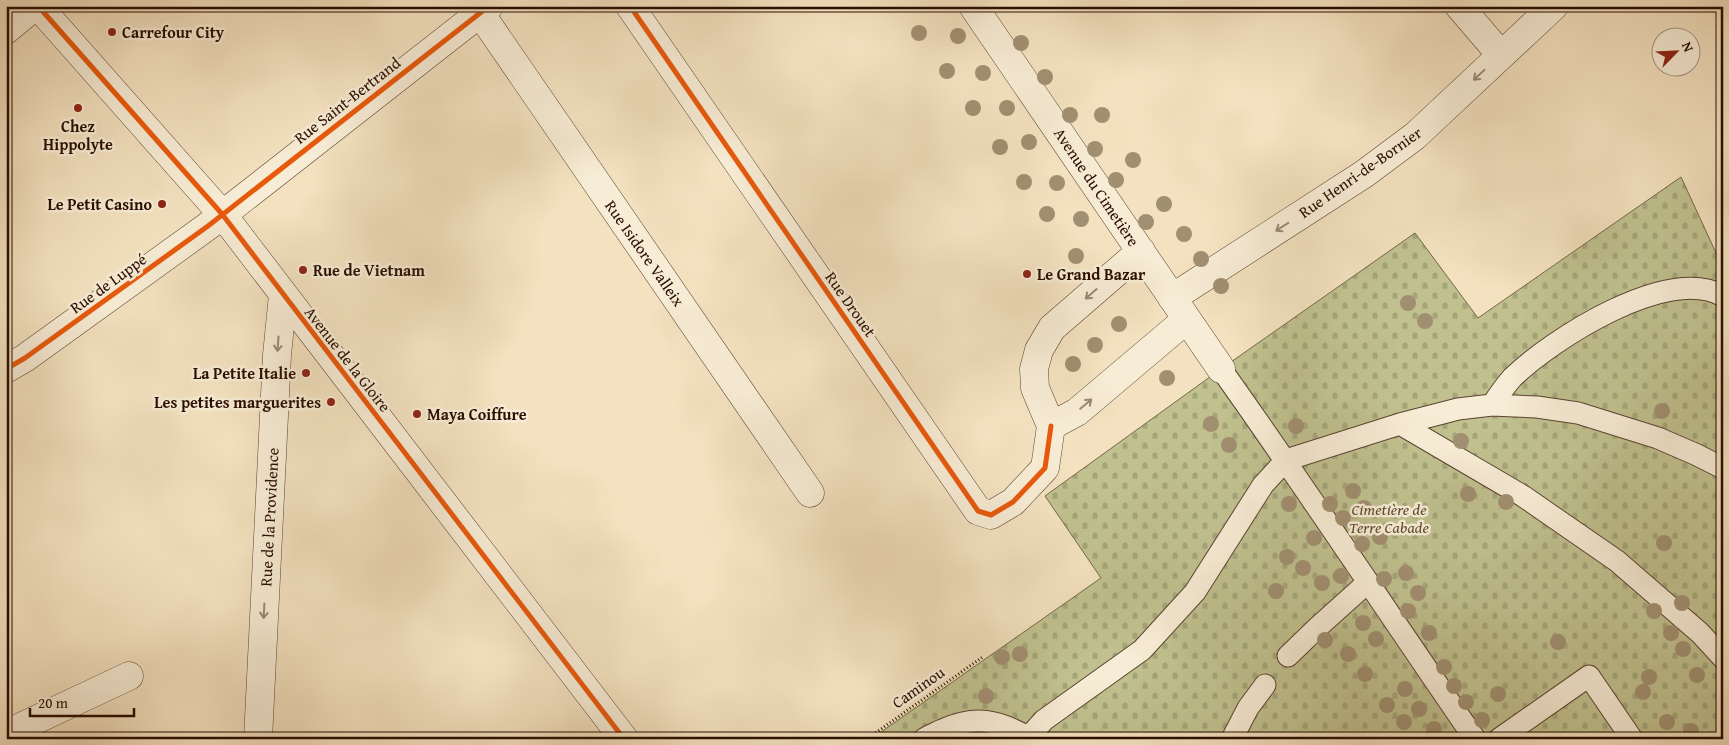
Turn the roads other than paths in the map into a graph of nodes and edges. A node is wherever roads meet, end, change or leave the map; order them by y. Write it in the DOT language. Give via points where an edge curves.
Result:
graph roads {
  1 [pos="36,6"];
  2 [pos="630,6"];
  3 [pos="973,6"];
  4 [pos="1459,6"];
  5 [pos="1554,6"];
  6 [pos="484,10"];
  7 [pos="6,30"];
  8 [pos="1500,55"];
  9 [pos="222,214"];
  10 [pos="1141,251"];
  11 [pos="1721,289"];
  12 [pos="283,295"];
  13 [pos="1180,309"];
  14 [pos="6,369"];
  15 [pos="1221,369"];
  16 [pos="1492,405"];
  17 [pos="1400,424"];
  18 [pos="1051,426"];
  19 [pos="1286,460"];
  20 [pos="1723,468"];
  21 [pos="810,494"];
  22 [pos="1367,583"];
  23 [pos="1288,656"];
  24 [pos="1723,658"];
  25 [pos="129,676"];
  26 [pos="1265,685"];
  27 [pos="6,734"];
  28 [pos="1507,736"];
  29 [pos="1027,738"];
  30 [pos="258,739"];
  31 [pos="624,739"];
  32 [pos="924,739"];
  33 [pos="1232,739"];
  34 [pos="1475,739"];
  35 [pos="1632,739"];
  1 -- 7 [label="street"];
  1 -- 9 [label="street, Avenue de la Gloire"];
  2 -- 18 [label="street, Rue Drouet" via="978,511 991,516 1012,502 1045,468"];
  3 -- 10 [label="street, Avenue du Cimetière"];
  4 -- 8 [label="street"];
  5 -- 8 [label="street, Rue Henri-de-Bornier"];
  6 -- 9 [label="street, Rue Saint-Bertrand"];
  6 -- 21 [label="street, Rue Isidore Valleix"];
  8 -- 13 [label="street, Rue Henri-de-Bornier, one-way" via="1408,141"];
  9 -- 12 [label="street, Avenue de la Gloire"];
  9 -- 14 [label="street, Rue de Luppé"];
  10 -- 13 [label="street, Avenue du Cimetière"];
  10 -- 18 [label="street, one-way" via="1052,328 1039,350 1034,369 1035,388"];
  11 -- 16 [label="lane" via="1679,288 1654,294 1604,314 1534,359 1511,379"];
  12 -- 30 [label="street, Rue de la Providence, one-way" via="277,355"];
  12 -- 31 [label="street, Avenue de la Gloire"];
  13 -- 15 [label="street, Avenue du Cimetière"];
  18 -- 13 [label="street, one-way" via="1077,412"];
  15 -- 19 [label="lane"];
  16 -- 17 [label="lane" via="1458,409"];
  16 -- 20 [label="lane" via="1578,413 1658,438"];
  17 -- 19 [label="lane"];
  17 -- 24 [label="lane" via="1523,496 1617,561"];
  19 -- 22 [label="lane"];
  19 -- 29 [label="lane" via="1263,485 1195,592 1142,650 1044,720"];
  22 -- 23 [label="lane"];
  22 -- 34 [label="lane"];
  25 -- 27 [label="street"];
  26 -- 33 [label="lane" via="1248,708"];
  28 -- 35 [label="lane" via="1589,676"];
  29 -- 32 [label="lane" via="1010,727 987,721 968,721"];
}
